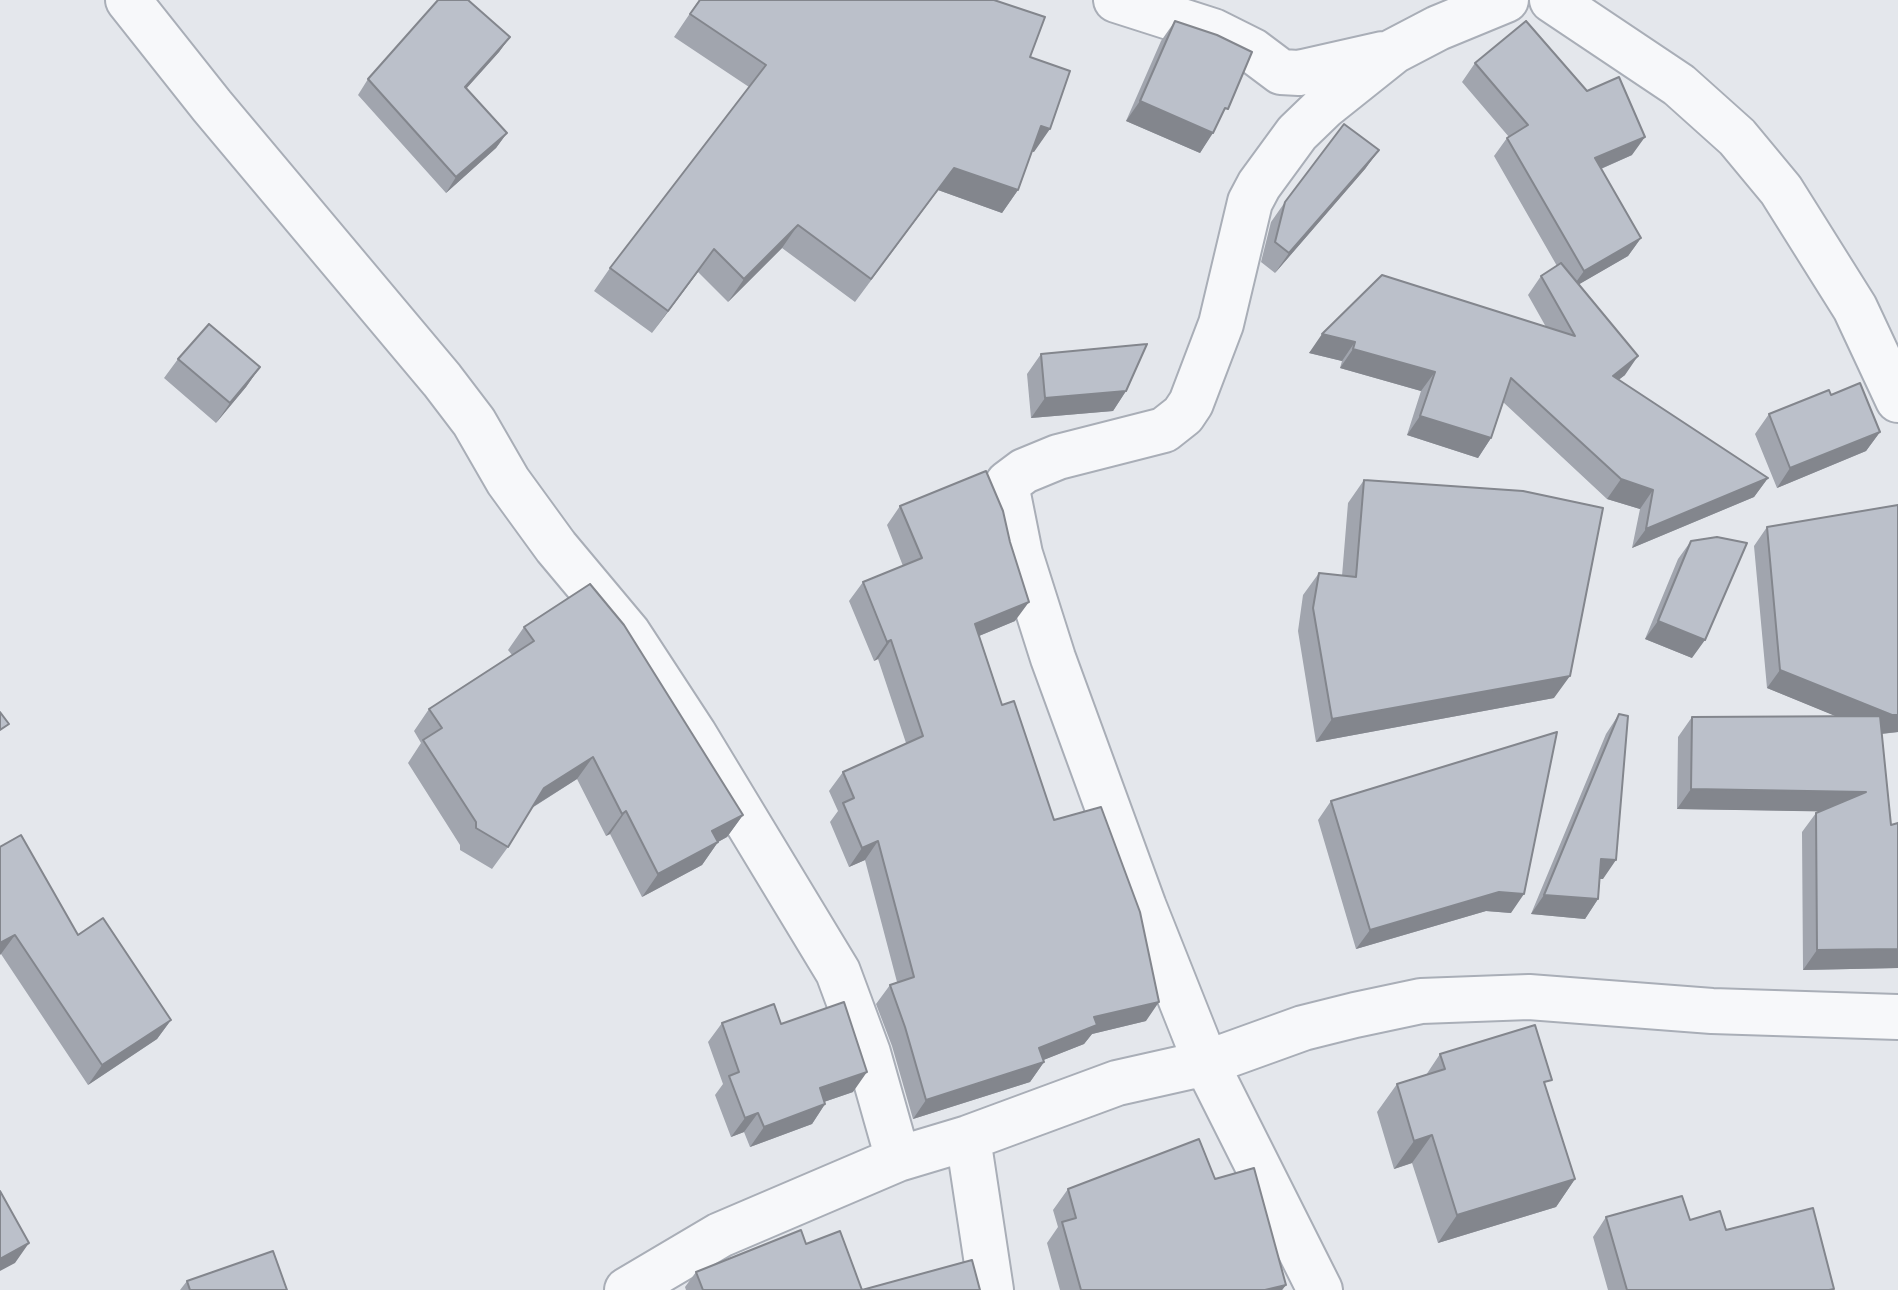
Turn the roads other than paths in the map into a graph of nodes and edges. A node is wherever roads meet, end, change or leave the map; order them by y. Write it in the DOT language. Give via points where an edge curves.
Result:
graph roads {
  1 [pos="128,0"];
  2 [pos="1116,0"];
  3 [pos="1552,0"];
  4 [pos="1499,1"];
  5 [pos="1394,51"];
  6 [pos="1898,400"];
  7 [pos="1898,1017"];
  8 [pos="1206,1063"];
  9 [pos="968,1138"];
  10 [pos="898,1159"];
  11 [pos="627,1290"];
  12 [pos="991,1290"];
  13 [pos="1320,1290"];
  1 -- 10 [label="street" via="442,380 532,514 628,633 838,972"];
  2 -- 5 [label="street" via="1213,31 1281,72 1299,73"];
  3 -- 6 [label="street" via="1679,85 1737,137 1781,190 1855,308"];
  4 -- 5 [label="street"];
  5 -- 8 [label="street" via="1297,133 1259,185 1250,202 1221,324 1183,415 1164,430 1058,457 1008,483 1020,554 1053,658"];
  7 -- 8 [label="street" via="1712,1011 1529,997 1421,1001 1303,1028"];
  8 -- 9 [label="street" via="1117,1083"];
  8 -- 13 [label="street"];
  9 -- 10 [label="street"];
  9 -- 12 [label="street"];
  10 -- 11 [label="street" via="720,1235"];
}
